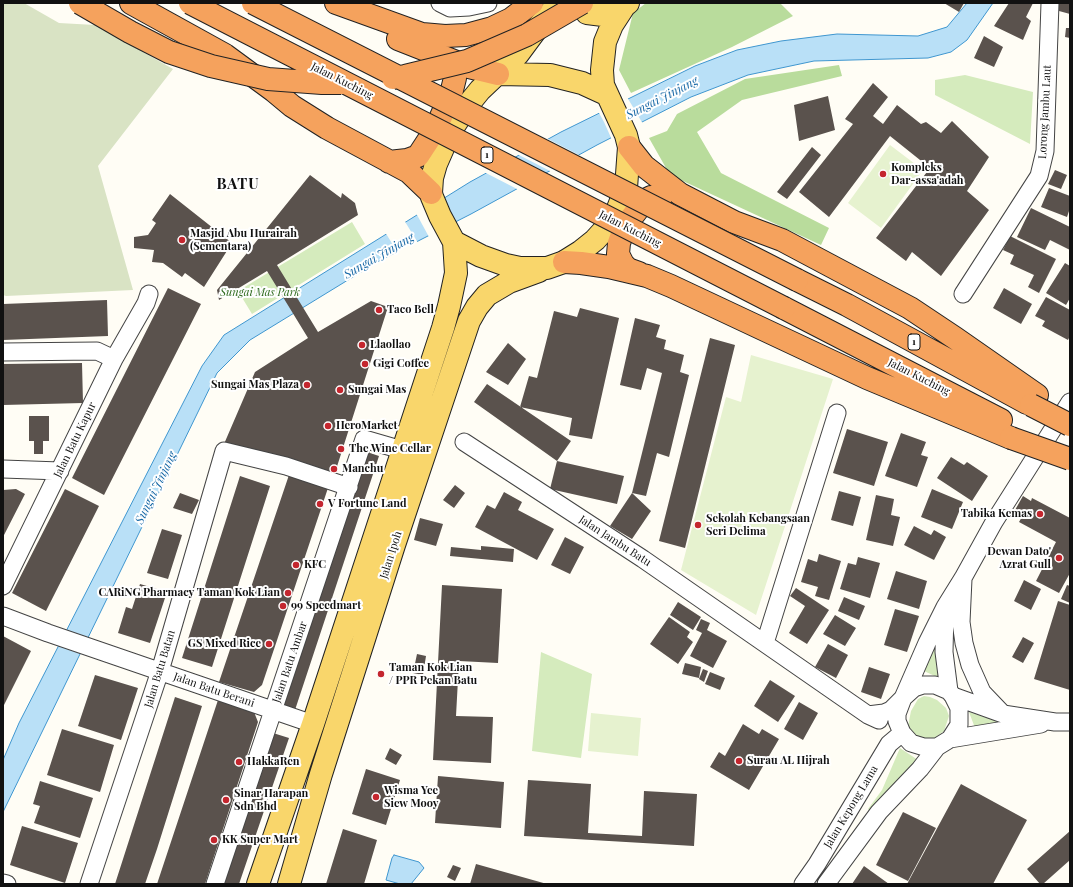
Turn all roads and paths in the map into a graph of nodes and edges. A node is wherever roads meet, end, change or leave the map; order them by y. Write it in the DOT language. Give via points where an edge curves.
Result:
graph roads {
  1 [pos="80,3"];
  2 [pos="131,3"];
  3 [pos="190,3"];
  4 [pos="252,3"];
  5 [pos="326,3"];
  6 [pos="336,3"];
  7 [pos="440,3"];
  8 [pos="488,3"];
  9 [pos="532,3"];
  10 [pos="560,3"];
  11 [pos="582,3"];
  12 [pos="1050,3"];
  13 [pos="627,4"];
  14 [pos="436,54"];
  15 [pos="498,74"];
  16 [pos="606,94"];
  17 [pos="628,141"];
  18 [pos="389,162"];
  19 [pos="432,195"];
  20 [pos="734,222"];
  21 [pos="453,239"];
  22 [pos="556,265"];
  23 [pos="647,276"];
  24 [pos="149,294"];
  25 [pos="963,294"];
  26 [pos="3,352"];
  27 [pos="114,359"];
  28 [pos="1034,400"];
  29 [pos="1070,402"];
  30 [pos="837,414"];
  31 [pos="1070,420"];
  32 [pos="1070,426"];
  33 [pos="1014,433"];
  34 [pos="464,442"];
  35 [pos="402,450"];
  36 [pos="1070,458"];
  37 [pos="3,469"];
  38 [pos="60,470"];
  39 [pos="349,487"];
  40 [pos="963,578"];
  41 [pos="3,586"];
  42 [pos="945,607"];
  43 [pos="3,616"];
  44 [pos="765,643"];
  45 [pos="160,671"];
  46 [pos="951,694"];
  47 [pos="902,698"];
  48 [pos="274,710"];
  49 [pos="868,714"];
  50 [pos="1003,714"];
  51 [pos="1062,722"];
  52 [pos="313,724"];
  53 [pos="900,729"];
  54 [pos="943,743"];
  55 [pos="3,883"];
  56 [pos="7,884"];
  57 [pos="89,884"];
  58 [pos="215,884"];
  59 [pos="258,884"];
  60 [pos="289,884"];
  61 [pos="803,884"];
  62 [pos="826,884"];
  1 -- 11 [label="highway, bridge" via="169,52 236,72 268,79 350,83 405,76 467,61 527,35"];
  2 -- 18 [label="highway" via="225,55 292,106"];
  3 -- 33 [label="highway, Jalan Kuching / 1, bridge" via="784,308"];
  4 -- 28 [label="highway, 1, bridge"];
  5 -- 14 [label="highway" via="338,15"];
  6 -- 9 [label="highway" via="422,34 445,36 466,35 492,28 511,19"];
  7 -- 8 [label="street" via="450,8"];
  10 -- 15 [label="main road"];
  11 -- 13 [label="main road" via="587,13 603,15"];
  12 -- 25 [label="street, Lorong Jambu Laut" via="1045,150 1040,176"];
  13 -- 16 [label="main road" via="605,42 602,70"];
  14 -- 15 [label="highway" via="469,67"];
  14 -- 18 [label="highway" via="445,60 455,73 446,108 418,156"];
  15 -- 16 [label="main road" via="550,75 582,83"];
  15 -- 19 [label="main road" via="480,90 450,132 432,178"];
  16 -- 17 [label="main road"];
  17 -- 20 [label="highway" via="644,166 680,194"];
  17 -- 22 [label="main road, Jalan Ipoh" via="626,188 618,211 595,240 580,252"];
  18 -- 19 [label="highway" via="409,172"];
  19 -- 21 [label="main road"];
  20 -- 23 [label="highway" via="662,197 645,200 625,226 618,243 618,254 628,268"];
  20 -- 28 [label="highway" via="782,240 910,308 955,338"];
  21 -- 22 [label="main road" via="481,256 506,265 520,268"];
  21 -- 35 [label="main road, Jalan Ipoh" via="456,273 450,306"];
  22 -- 23 [label="highway" via="603,266"];
  22 -- 60 [label="main road, Jalan Ipoh" via="510,282 493,292 479,304 469,321 394,545"];
  23 -- 33 [label="highway" via="867,378"];
  24 -- 27 [label="street, Jalan Batu Kapur"];
  26 -- 27 [label="street" via="97,351"];
  27 -- 38 [label="street, Jalan Batu Kapur"];
  28 -- 31 [label="highway"];
  28 -- 32 [label="highway, 1, bridge"];
  29 -- 40 [label="street" via="994,522"];
  30 -- 44 [label="street"];
  33 -- 36 [label="highway, bridge"];
  34 -- 44 [label="street, Jalan Jambu Batu"];
  35 -- 39 [label="street, Jalan Batu Ambar" via="364,439"];
  35 -- 52 [label="main road, Jalan Ipoh"];
  37 -- 38 [label="street"];
  38 -- 41 [label="street, Jalan Batu Kapur"];
  39 -- 45 [label="street, Jalan Batu Batan" via="286,466 224,451"];
  39 -- 48 [label="street, Jalan Batu Ambar"];
  40 -- 42 [label="street"];
  40 -- 50 [label="street" via="961,622 970,665 982,692"];
  42 -- 46 [label="street" via="944,652"];
  42 -- 47 [label="street"];
  43 -- 45 [label="street, Jalan Batu Berani"];
  44 -- 49 [label="street, Jalan Jambu Batu"];
  45 -- 48 [label="street, Jalan Batu Berani"];
  45 -- 57 [label="street, Jalan Batu Batan"];
  46 -- 47 [label="street" via="935,685 923,685 914,688"];
  46 -- 50 [label="street"];
  46 -- 54 [label="street" via="959,708 959,725"];
  47 -- 49 [label="street" via="892,710"];
  47 -- 53 [label="street" via="897,714"];
  48 -- 52 [label="street, Jalan Batu Berani"];
  48 -- 58 [label="street, Jalan Batu Ambar"];
  49 -- 53 [label="street, Jalan Jambu Batu"];
  50 -- 51 [label="street"];
  51 -- 54 [label="street"];
  52 -- 59 [label="main road, Jalan Ipoh"];
  53 -- 54 [label="street" via="911,743 924,747"];
  53 -- 61 [label="street, Jalan Kepong Lama"];
  54 -- 62 [label="street, Jalan Kepong Lama" via="879,812"];
  55 -- 56 [label="street"];
}
